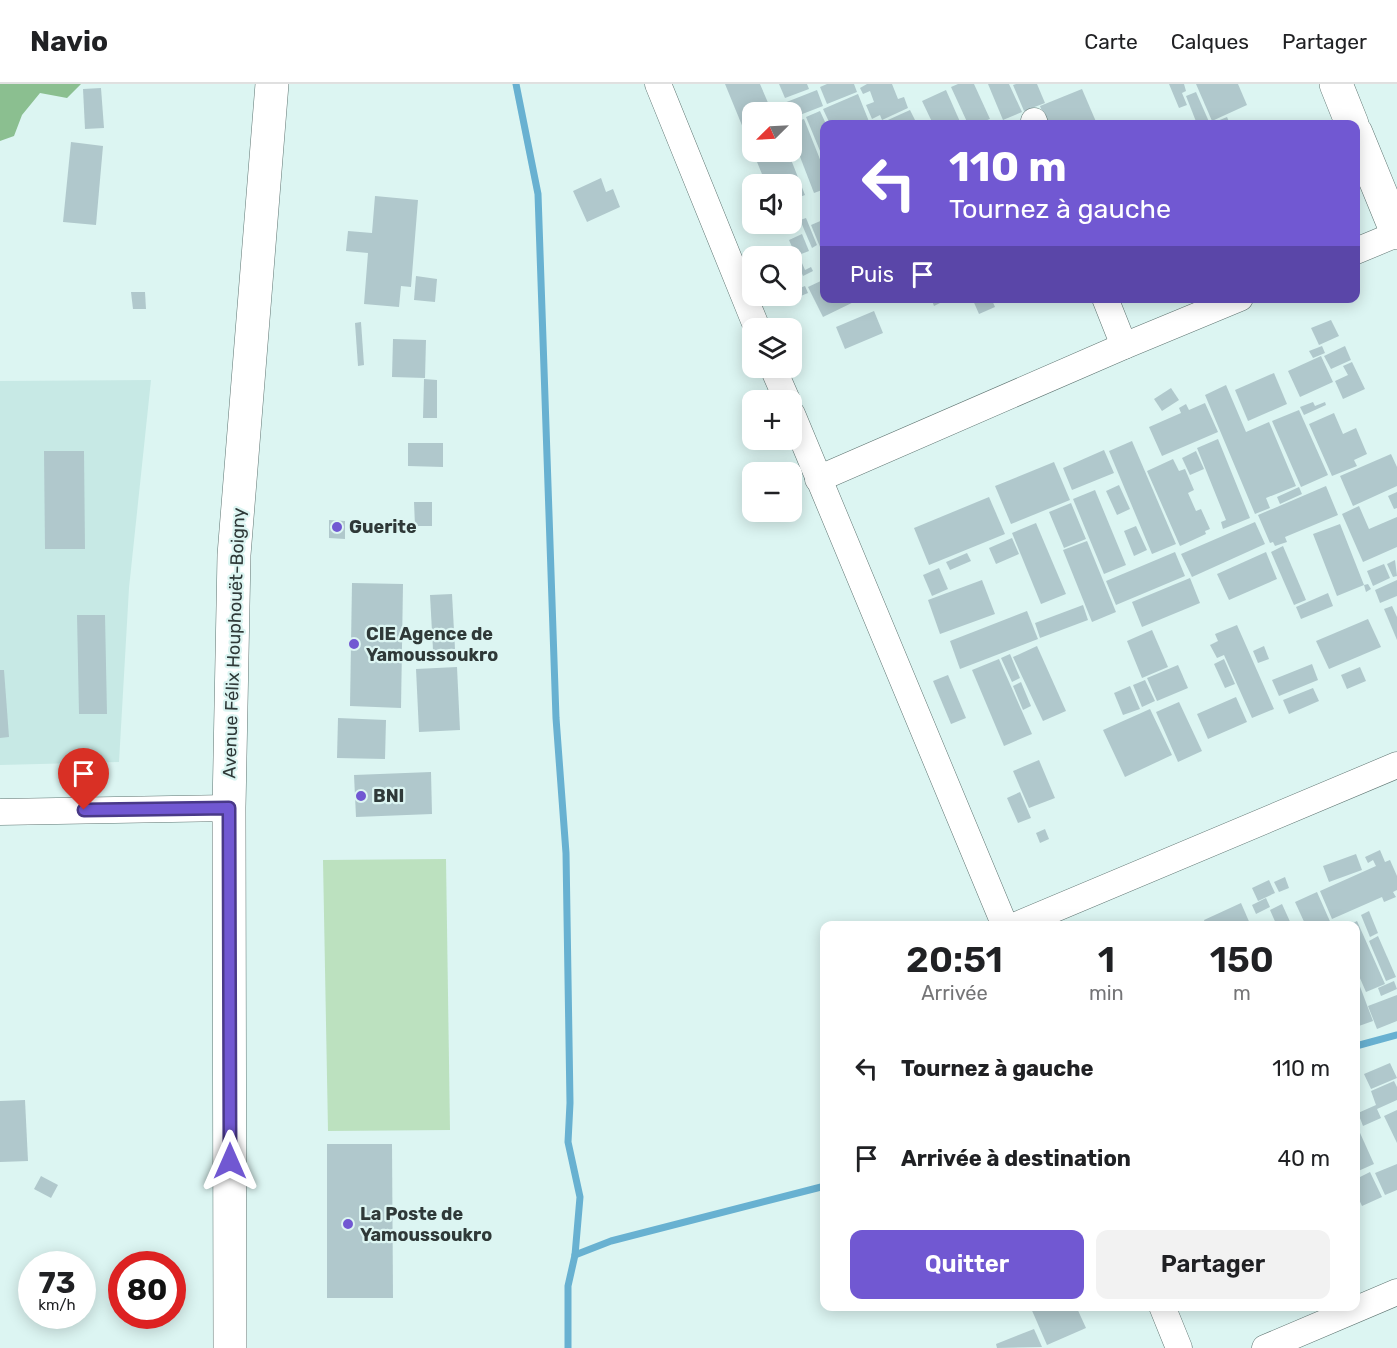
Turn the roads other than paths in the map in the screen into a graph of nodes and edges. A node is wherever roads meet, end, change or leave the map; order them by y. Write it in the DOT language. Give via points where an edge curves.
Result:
graph roads {
  1 [pos="272,84"];
  2 [pos="658,84"];
  3 [pos="1336,84"];
  4 [pos="1350,120"];
  5 [pos="1360,144"];
  6 [pos="1397,233"];
  7 [pos="1360,249"];
  8 [pos="1107,303"];
  9 [pos="1228,303"];
  10 [pos="753,318"];
  11 [pos="1124,346"];
  12 [pos="802,439"];
  13 [pos="818,478"];
  14 [pos="1397,765"];
  15 [pos="229,808"];
  16 [pos="0,812"];
  17 [pos="1003,921"];
  18 [pos="1026,921"];
  19 [pos="1397,1292"];
  20 [pos="1360,1308"];
  21 [pos="1164,1311"];
  22 [pos="1352,1311"];
  23 [pos="230,1348"];
  24 [pos="1179,1348"];
  25 [pos="1265,1348"];
  1 -- 15 [label="main road, Avenue Félix Houphouët-Boigny" via="234,555"];
  2 -- 10 [label="street"];
  3 -- 4 [label="main road"];
  5 -- 6 [label="main road"];
  6 -- 7 [label="street"];
  8 -- 11 [label="street"];
  9 -- 11 [label="street"];
  11 -- 13 [label="street"];
  12 -- 13 [label="street"];
  13 -- 17 [label="street"];
  14 -- 18 [label="street"];
  15 -- 16 [label="street"];
  15 -- 23 [label="main road, Avenue Félix Houphouët-Boigny"];
  19 -- 20 [label="street"];
  21 -- 24 [label="street"];
  22 -- 25 [label="street"];
}
